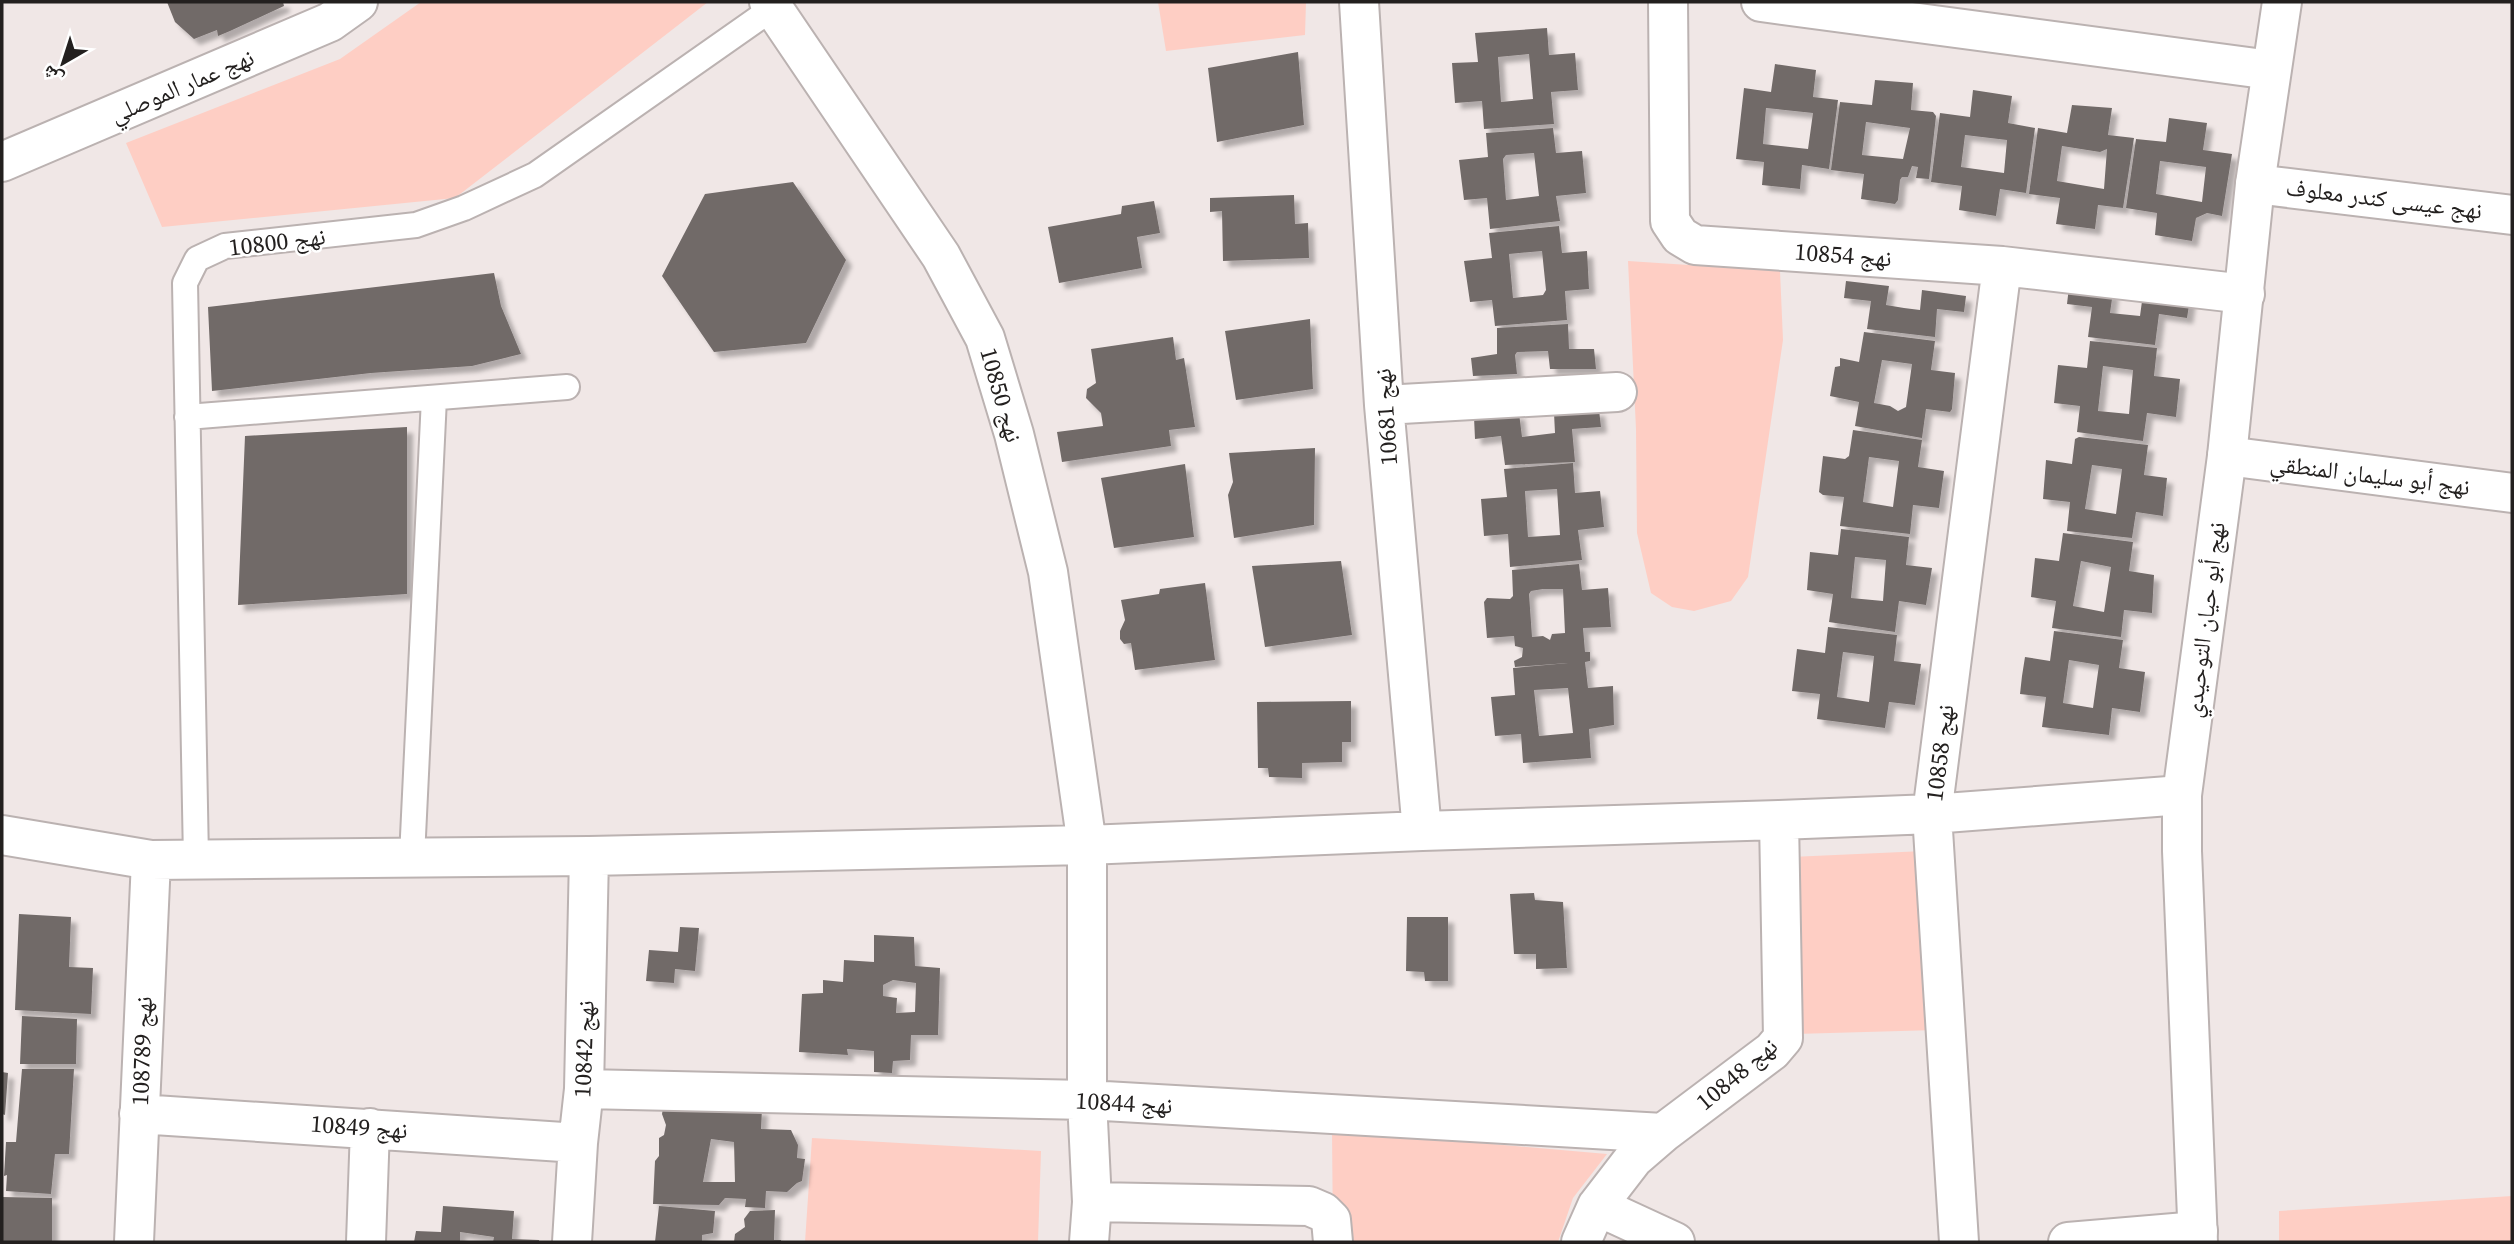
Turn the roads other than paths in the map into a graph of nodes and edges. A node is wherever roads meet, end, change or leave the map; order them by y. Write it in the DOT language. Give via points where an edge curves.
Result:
graph roads {
  1 [pos="1359,2"];
  2 [pos="1668,2"];
  3 [pos="1760,2"];
  4 [pos="2282,2"];
  5 [pos="771,5"];
  6 [pos="335,8"];
  7 [pos="1933,14"];
  8 [pos="2271,70"];
  9 [pos="2,162"];
  10 [pos="2255,184"];
  11 [pos="2512,215"];
  12 [pos="2003,266"];
  13 [pos="2245,294"];
  14 [pos="567,387"];
  15 [pos="1617,393"];
  16 [pos="434,398"];
  17 [pos="1384,405"];
  18 [pos="187,417"];
  19 [pos="2227,456"];
  20 [pos="2512,493"];
  21 [pos="2182,795"];
  22 [pos="1932,814"];
  23 [pos="1779,820"];
  24 [pos="1422,831"];
  25 [pos="2,835"];
  26 [pos="1087,845"];
  27 [pos="589,856"];
  28 [pos="412,857"];
  29 [pos="196,859"];
  30 [pos="150,860"];
  31 [pos="584,1089"];
  32 [pos="1087,1100"];
  33 [pos="139,1114"];
  34 [pos="370,1128"];
  35 [pos="1663,1133"];
  36 [pos="578,1143"];
  37 [pos="1092,1202"];
  38 [pos="1597,1206"];
  39 [pos="2198,1237"];
  40 [pos="134,1242"];
  41 [pos="366,1242"];
  42 [pos="572,1242"];
  43 [pos="1090,1242"];
  44 [pos="1333,1242"];
  45 [pos="1581,1242"];
  46 [pos="1675,1242"];
  47 [pos="1959,1242"];
  48 [pos="2068,1242"];
  1 -- 17 [label="street, نهج 10681"];
  2 -- 12 [label="street, نهج 10854" via="1670,221 1679,236 1695,245"];
  3 -- 7 [label="street"];
  4 -- 8 [label="street, نهج أبو حيان التوحيدي"];
  5 -- 18 [label="lane, نهج 10800" via="535,175 464,208 416,225 225,246 197,259 186,283"];
  5 -- 26 [label="street, نهج 10850" via="941,256 985,338 1048,572"];
  6 -- 9 [label="street, نهج عمار الموصلي"];
  7 -- 8 [label="street"];
  8 -- 10 [label="street, نهج أبو حيان التوحيدي"];
  10 -- 11 [label="street, نهج عيسى كندر معلوف"];
  10 -- 13 [label="street, نهج أبو حيان التوحيدي"];
  12 -- 13 [label="street, نهج 10854"];
  12 -- 22 [label="street, نهج 10858"];
  13 -- 19 [label="street, نهج أبو حيان التوحيدي"];
  14 -- 16 [label="lane"];
  15 -- 17 [label="street"];
  16 -- 18 [label="lane"];
  16 -- 28 [label="lane"];
  17 -- 24 [label="street, نهج 10681"];
  18 -- 29 [label="lane, نهج 10800"];
  19 -- 20 [label="street, نهج أبو سليمان المنطقي"];
  19 -- 21 [label="street, نهج أبو حيان التوحيدي"];
  21 -- 22 [label="street"];
  21 -- 39 [label="street, نهج أبو حيان التوحيدي"];
  22 -- 23 [label="street"];
  22 -- 47 [label="street, نهج 10858"];
  23 -- 24 [label="street"];
  23 -- 35 [label="street, نهج 10848" via="1783,1038"];
  24 -- 26 [label="street"];
  25 -- 30 [label="street"];
  26 -- 27 [label="street"];
  26 -- 32 [label="street, نهج 10850"];
  27 -- 28 [label="street"];
  27 -- 31 [label="street, نهج 10842"];
  28 -- 29 [label="street"];
  29 -- 30 [label="street"];
  30 -- 33 [label="street, نهج 108789"];
  31 -- 32 [label="street, نهج 10844"];
  31 -- 36 [label="street, نهج 10842"];
  32 -- 35 [label="street, نهج 10844"];
  32 -- 37 [label="street, نهج 10850"];
  33 -- 34 [label="street, نهج 10849"];
  33 -- 40 [label="street, نهج 108789"];
  34 -- 36 [label="street, نهج 10849"];
  34 -- 41 [label="street"];
  35 -- 38 [label="street, نهج 10848" via="1634,1158"];
  36 -- 42 [label="street, نهج 10842"];
  37 -- 43 [label="street, نهج 10850"];
  37 -- 44 [label="street" via="1309,1206 1331,1220"];
  38 -- 45 [label="street, نهج 10848"];
  38 -- 46 [label="street"];
  39 -- 48 [label="street"];
}
